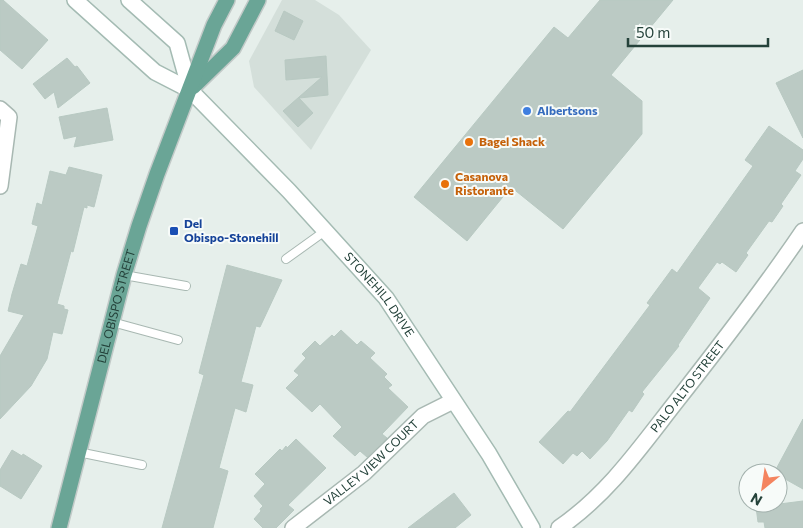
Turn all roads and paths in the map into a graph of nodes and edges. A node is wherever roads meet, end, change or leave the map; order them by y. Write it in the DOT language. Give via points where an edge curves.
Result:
graph roads {
  1 [pos="75,0"];
  2 [pos="129,0"];
  3 [pos="227,0"];
  4 [pos="258,0"];
  5 [pos="190,90"];
  6 [pos="5,113"];
  7 [pos="0,186"];
  8 [pos="325,231"];
  9 [pos="803,231"];
  10 [pos="286,259"];
  11 [pos="124,275"];
  12 [pos="186,286"];
  13 [pos="112,322"];
  14 [pos="178,340"];
  15 [pos="452,401"];
  16 [pos="78,452"];
  17 [pos="142,465"];
  18 [pos="58,528"];
  19 [pos="294,528"];
  20 [pos="532,528"];
  21 [pos="559,528"];
  1 -- 5 [label="main road, STONEHILL DRIVE" via="155,72"];
  2 -- 5 [label="main road, STONEHILL DRIVE" via="176,43"];
  3 -- 5 [label="main road, DEL OBISPO STREET" via="214,25"];
  4 -- 5 [label="main road, DEL OBISPO STREET" via="233,48"];
  5 -- 8 [label="main road, STONEHILL DRIVE"];
  5 -- 11 [label="main road, DEL OBISPO STREET" via="157,174"];
  6 -- 7 [label="main road"];
  8 -- 10 [label="lane"];
  8 -- 15 [label="main road, STONEHILL DRIVE" via="386,298"];
  9 -- 21 [label="main road, PALO ALTO STREET" via="705,365 610,485"];
  11 -- 12 [label="lane"];
  11 -- 13 [label="main road, DEL OBISPO STREET"];
  13 -- 14 [label="lane"];
  13 -- 16 [label="main road, DEL OBISPO STREET"];
  15 -- 19 [label="main road, VALLEY VIEW COURT" via="423,416 364,473"];
  15 -- 20 [label="main road, STONEHILL DRIVE" via="489,454"];
  16 -- 17 [label="lane"];
  16 -- 18 [label="main road, DEL OBISPO STREET"];
}
